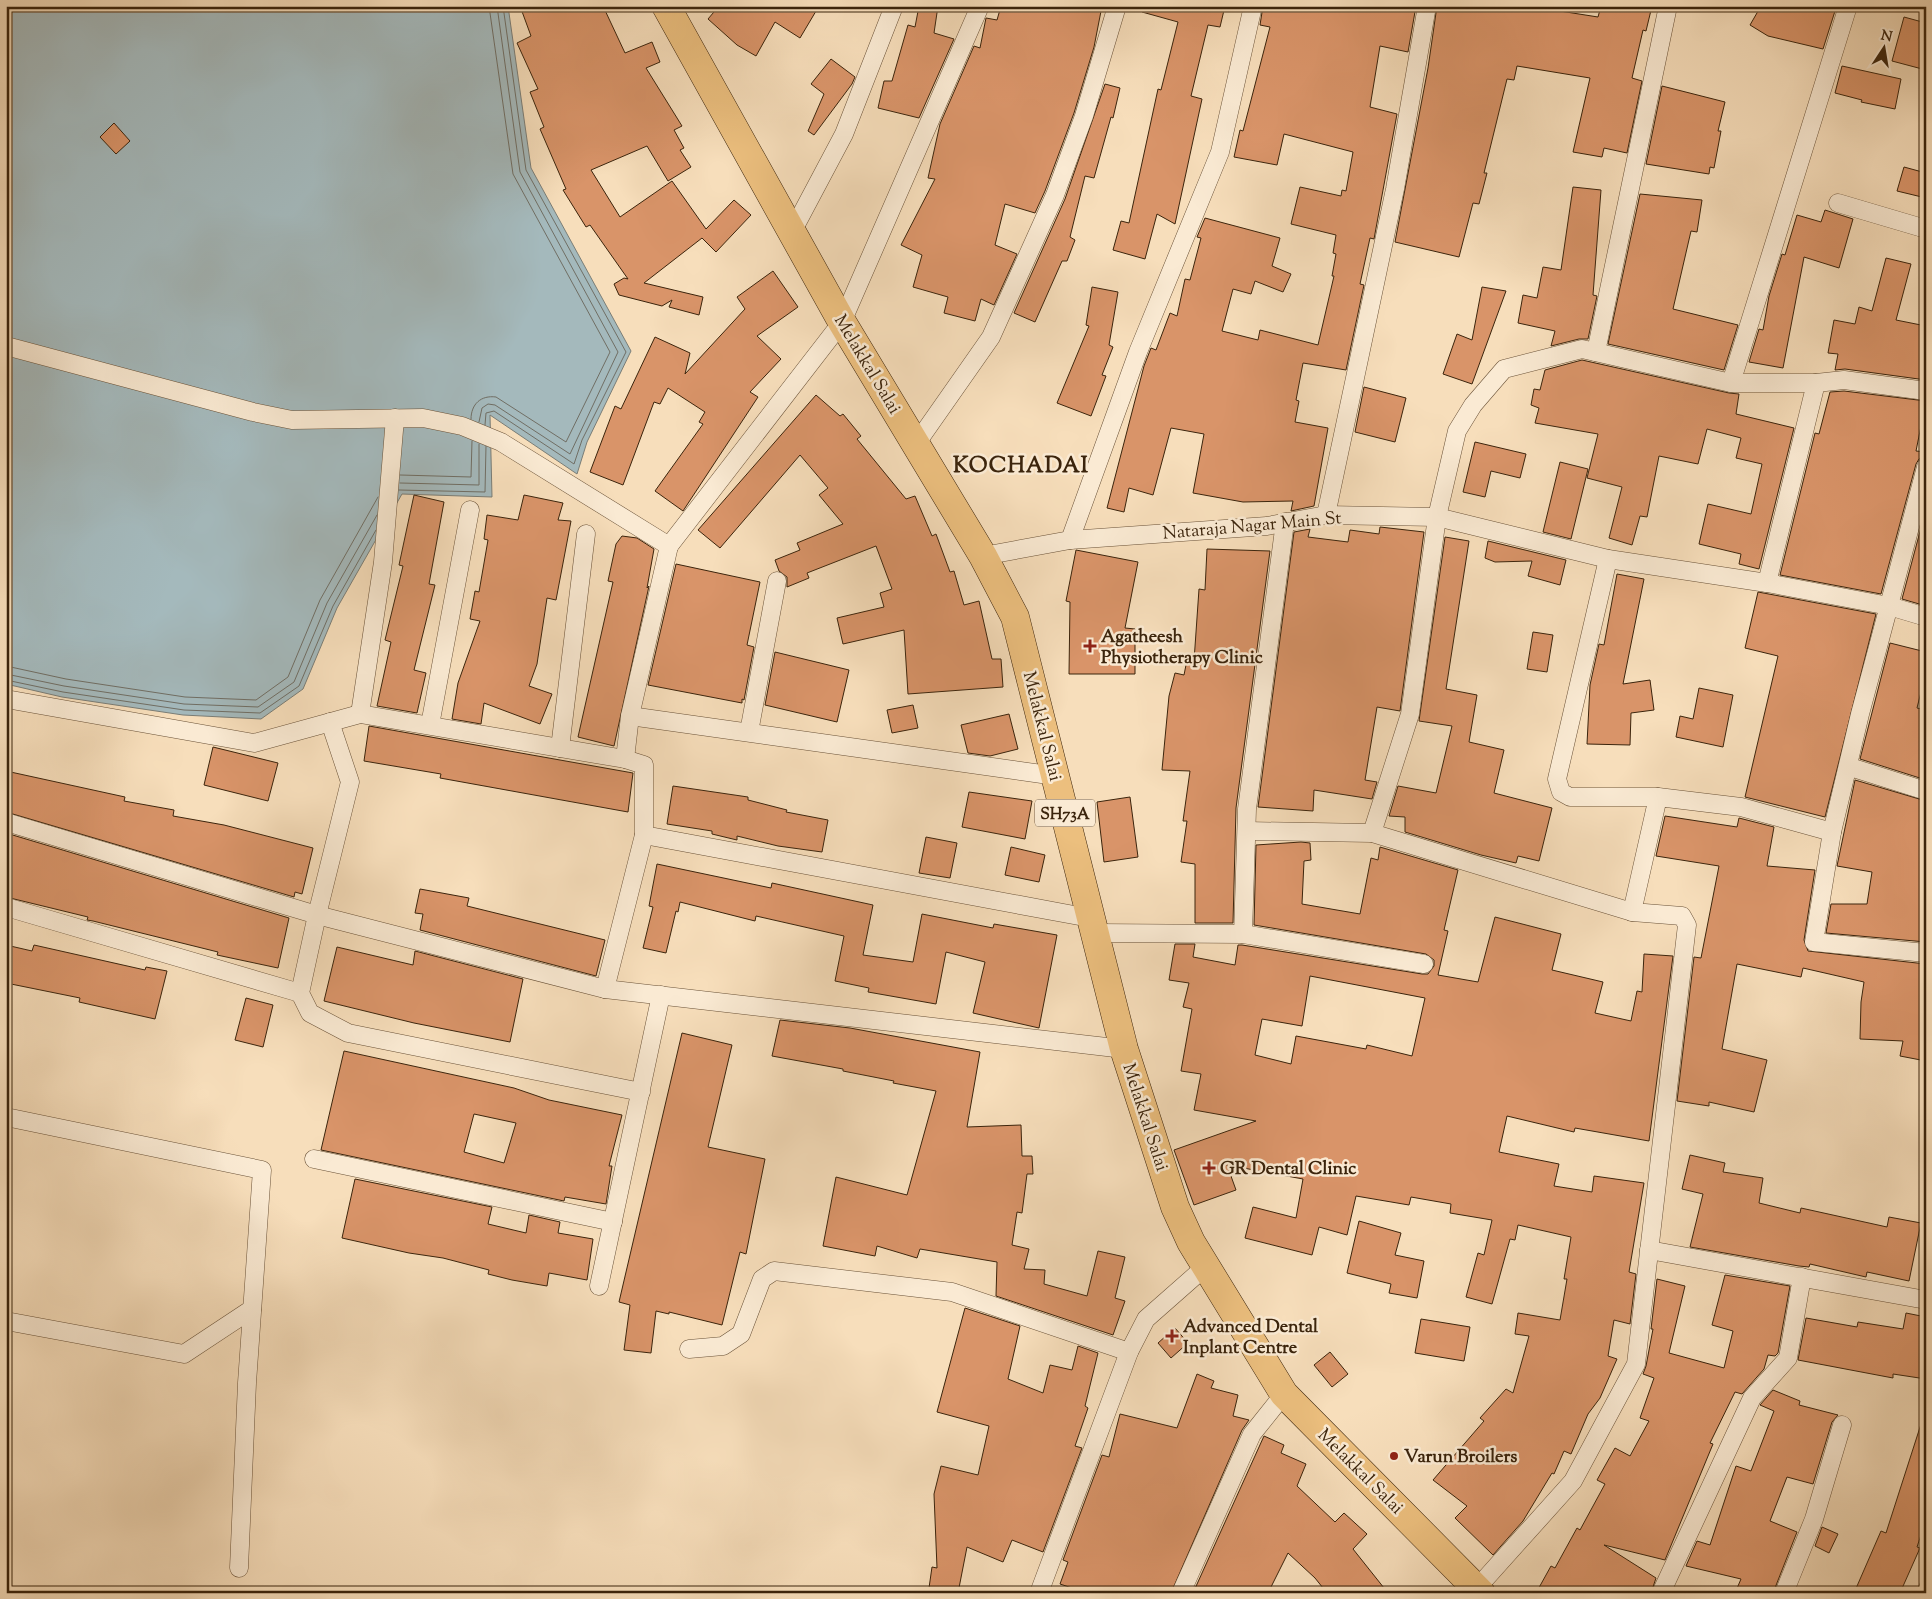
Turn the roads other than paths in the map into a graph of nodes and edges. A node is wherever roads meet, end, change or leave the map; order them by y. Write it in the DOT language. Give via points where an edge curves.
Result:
graph roads {
  1 [pos="666,6"];
  2 [pos="894,6"];
  3 [pos="980,6"];
  4 [pos="1116,6"];
  5 [pos="1253,6"];
  6 [pos="1427,6"];
  7 [pos="1668,6"];
  8 [pos="1848,6"];
  9 [pos="1838,203"];
  10 [pos="1926,229"];
  11 [pos="792,232"];
  12 [pos="842,322"];
  13 [pos="6,346"];
  14 [pos="1596,352"];
  15 [pos="1731,383"];
  16 [pos="1816,383"];
  17 [pos="1926,391"];
  18 [pos="395,418"];
  19 [pos="916,444"];
  20 [pos="1926,467"];
  21 [pos="470,510"];
  22 [pos="1326,515"];
  23 [pos="1437,517"];
  24 [pos="1285,522"];
  25 [pos="586,534"];
  26 [pos="1070,540"];
  27 [pos="669,546"];
  28 [pos="983,556"];
  29 [pos="1608,559"];
  30 [pos="777,581"];
  31 [pos="1767,583"];
  32 [pos="1889,606"];
  33 [pos="1926,617"];
  34 [pos="6,699"];
  35 [pos="360,714"];
  36 [pos="630,716"];
  37 [pos="330,722"];
  38 [pos="430,725"];
  39 [pos="749,732"];
  40 [pos="560,748"];
  41 [pos="625,759"];
  42 [pos="1850,767"];
  43 [pos="1056,776"];
  44 [pos="1926,791"];
  45 [pos="1658,797"];
  46 [pos="6,822"];
  47 [pos="1247,830"];
  48 [pos="1832,832"];
  49 [pos="1372,833"];
  50 [pos="644,836"];
  51 [pos="6,907"];
  52 [pos="1632,912"];
  53 [pos="316,915"];
  54 [pos="1092,926"];
  55 [pos="1243,934"];
  56 [pos="1926,953"];
  57 [pos="1424,964"];
  58 [pos="605,989"];
  59 [pos="300,993"];
  60 [pos="662,995"];
  61 [pos="1124,1049"];
  62 [pos="641,1092"];
  63 [pos="6,1118"];
  64 [pos="314,1159"];
  65 [pos="613,1222"];
  66 [pos="1649,1250"];
  67 [pos="1205,1267"];
  68 [pos="1802,1277"];
  69 [pos="599,1286"];
  70 [pos="1926,1300"];
  71 [pos="252,1309"];
  72 [pos="6,1320"];
  73 [pos="689,1349"];
  74 [pos="1129,1352"];
  75 [pos="1284,1394"];
  76 [pos="1842,1425"];
  77 [pos="239,1568"];
  78 [pos="1479,1590"];
  79 [pos="1039,1593"];
  80 [pos="1181,1593"];
  81 [pos="1660,1593"];
  82 [pos="1784,1593"];
  1 -- 11 [label="main road, Melakkal Salai / SH73A"];
  2 -- 11 [label="street" via="844,134"];
  3 -- 12 [label="street"];
  4 -- 19 [label="street" via="1084,116 1055,194 991,337"];
  5 -- 26 [label="street" via="1220,152 1138,352"];
  6 -- 22 [label="street" via="1395,189"];
  7 -- 14 [label="street"];
  8 -- 15 [label="street"];
  9 -- 10 [label="street"];
  11 -- 12 [label="main road, Melakkal Salai / SH73A"];
  12 -- 19 [label="main road, Melakkal Salai / SH73A"];
  12 -- 27 [label="street"];
  13 -- 18 [label="street" via="282,418"];
  14 -- 15 [label="street"];
  14 -- 23 [label="street" via="1582,349 1504,369 1473,405 1457,431"];
  15 -- 16 [label="street"];
  16 -- 17 [label="street" via="1844,380"];
  16 -- 31 [label="street"];
  18 -- 27 [label="street" via="423,418 462,426 502,442"];
  18 -- 35 [label="street" via="383,562"];
  19 -- 28 [label="main road, Melakkal Salai / SH73A"];
  20 -- 32 [label="street"];
  21 -- 38 [label="street"];
  22 -- 23 [label="street, Nataraja Nagar Main St"];
  22 -- 24 [label="street, Nataraja Nagar Main St"];
  23 -- 29 [label="street, Nataraja Nagar Main St"];
  23 -- 49 [label="street" via="1410,714"];
  24 -- 26 [label="street, Nataraja Nagar Main St"];
  24 -- 47 [label="street" via="1247,809"];
  25 -- 40 [label="street"];
  26 -- 28 [label="street, Nataraja Nagar Main St"];
  27 -- 36 [label="street"];
  28 -- 43 [label="main road, Melakkal Salai / SH73A" via="1015,617"];
  29 -- 31 [label="street, Nataraja Nagar Main St"];
  29 -- 45 [label="street" via="1557,779 1562,792 1570,797"];
  30 -- 39 [label="street"];
  31 -- 32 [label="street, Nataraja Nagar Main St"];
  32 -- 33 [label="street, Nataraja Nagar Main St"];
  32 -- 42 [label="street" via="1860,714"];
  34 -- 37 [label="street" via="254,743"];
  35 -- 37 [label="street"];
  35 -- 38 [label="street"];
  36 -- 39 [label="street"];
  36 -- 41 [label="street"];
  37 -- 53 [label="street" via="350,782"];
  38 -- 40 [label="street"];
  39 -- 43 [label="street"];
  40 -- 41 [label="street"];
  41 -- 50 [label="street" via="644,765"];
  42 -- 44 [label="street"];
  42 -- 48 [label="street"];
  43 -- 54 [label="main road, Melakkal Salai / SH73A"];
  45 -- 48 [label="street" via="1741,807"];
  45 -- 52 [label="street"];
  46 -- 53 [label="street"];
  47 -- 49 [label="street"];
  47 -- 55 [label="street"];
  48 -- 56 [label="street" via="1814,942"];
  49 -- 52 [label="street"];
  50 -- 54 [label="street"];
  50 -- 58 [label="street"];
  51 -- 59 [label="street"];
  52 -- 66 [label="street" via="1682,916 1687,925"];
  53 -- 58 [label="street"];
  53 -- 59 [label="street"];
  54 -- 55 [label="street"];
  54 -- 61 [label="main road, Melakkal Salai / SH73A"];
  55 -- 57 [label="street"];
  58 -- 60 [label="street"];
  59 -- 62 [label="street" via="310,1013 348,1032"];
  60 -- 61 [label="street"];
  60 -- 62 [label="street"];
  61 -- 67 [label="main road, Melakkal Salai / SH73A" via="1175,1206"];
  62 -- 65 [label="street"];
  63 -- 71 [label="street" via="262,1170"];
  64 -- 65 [label="street"];
  65 -- 69 [label="street"];
  66 -- 68 [label="street"];
  66 -- 78 [label="street" via="1636,1364 1573,1481"];
  67 -- 74 [label="street" via="1146,1318"];
  67 -- 75 [label="main road, Melakkal Salai / SH73A"];
  68 -- 70 [label="street"];
  68 -- 81 [label="street" via="1788,1358 1752,1398"];
  71 -- 72 [label="street" via="184,1354"];
  71 -- 77 [label="street"];
  73 -- 74 [label="street" via="722,1346 741,1334 762,1279 774,1271 952,1292"];
  74 -- 79 [label="street"];
  75 -- 78 [label="main road, Melakkal Salai / SH73A"];
  75 -- 80 [label="street" via="1252,1434"];
  76 -- 82 [label="street" via="1814,1519"];
}
